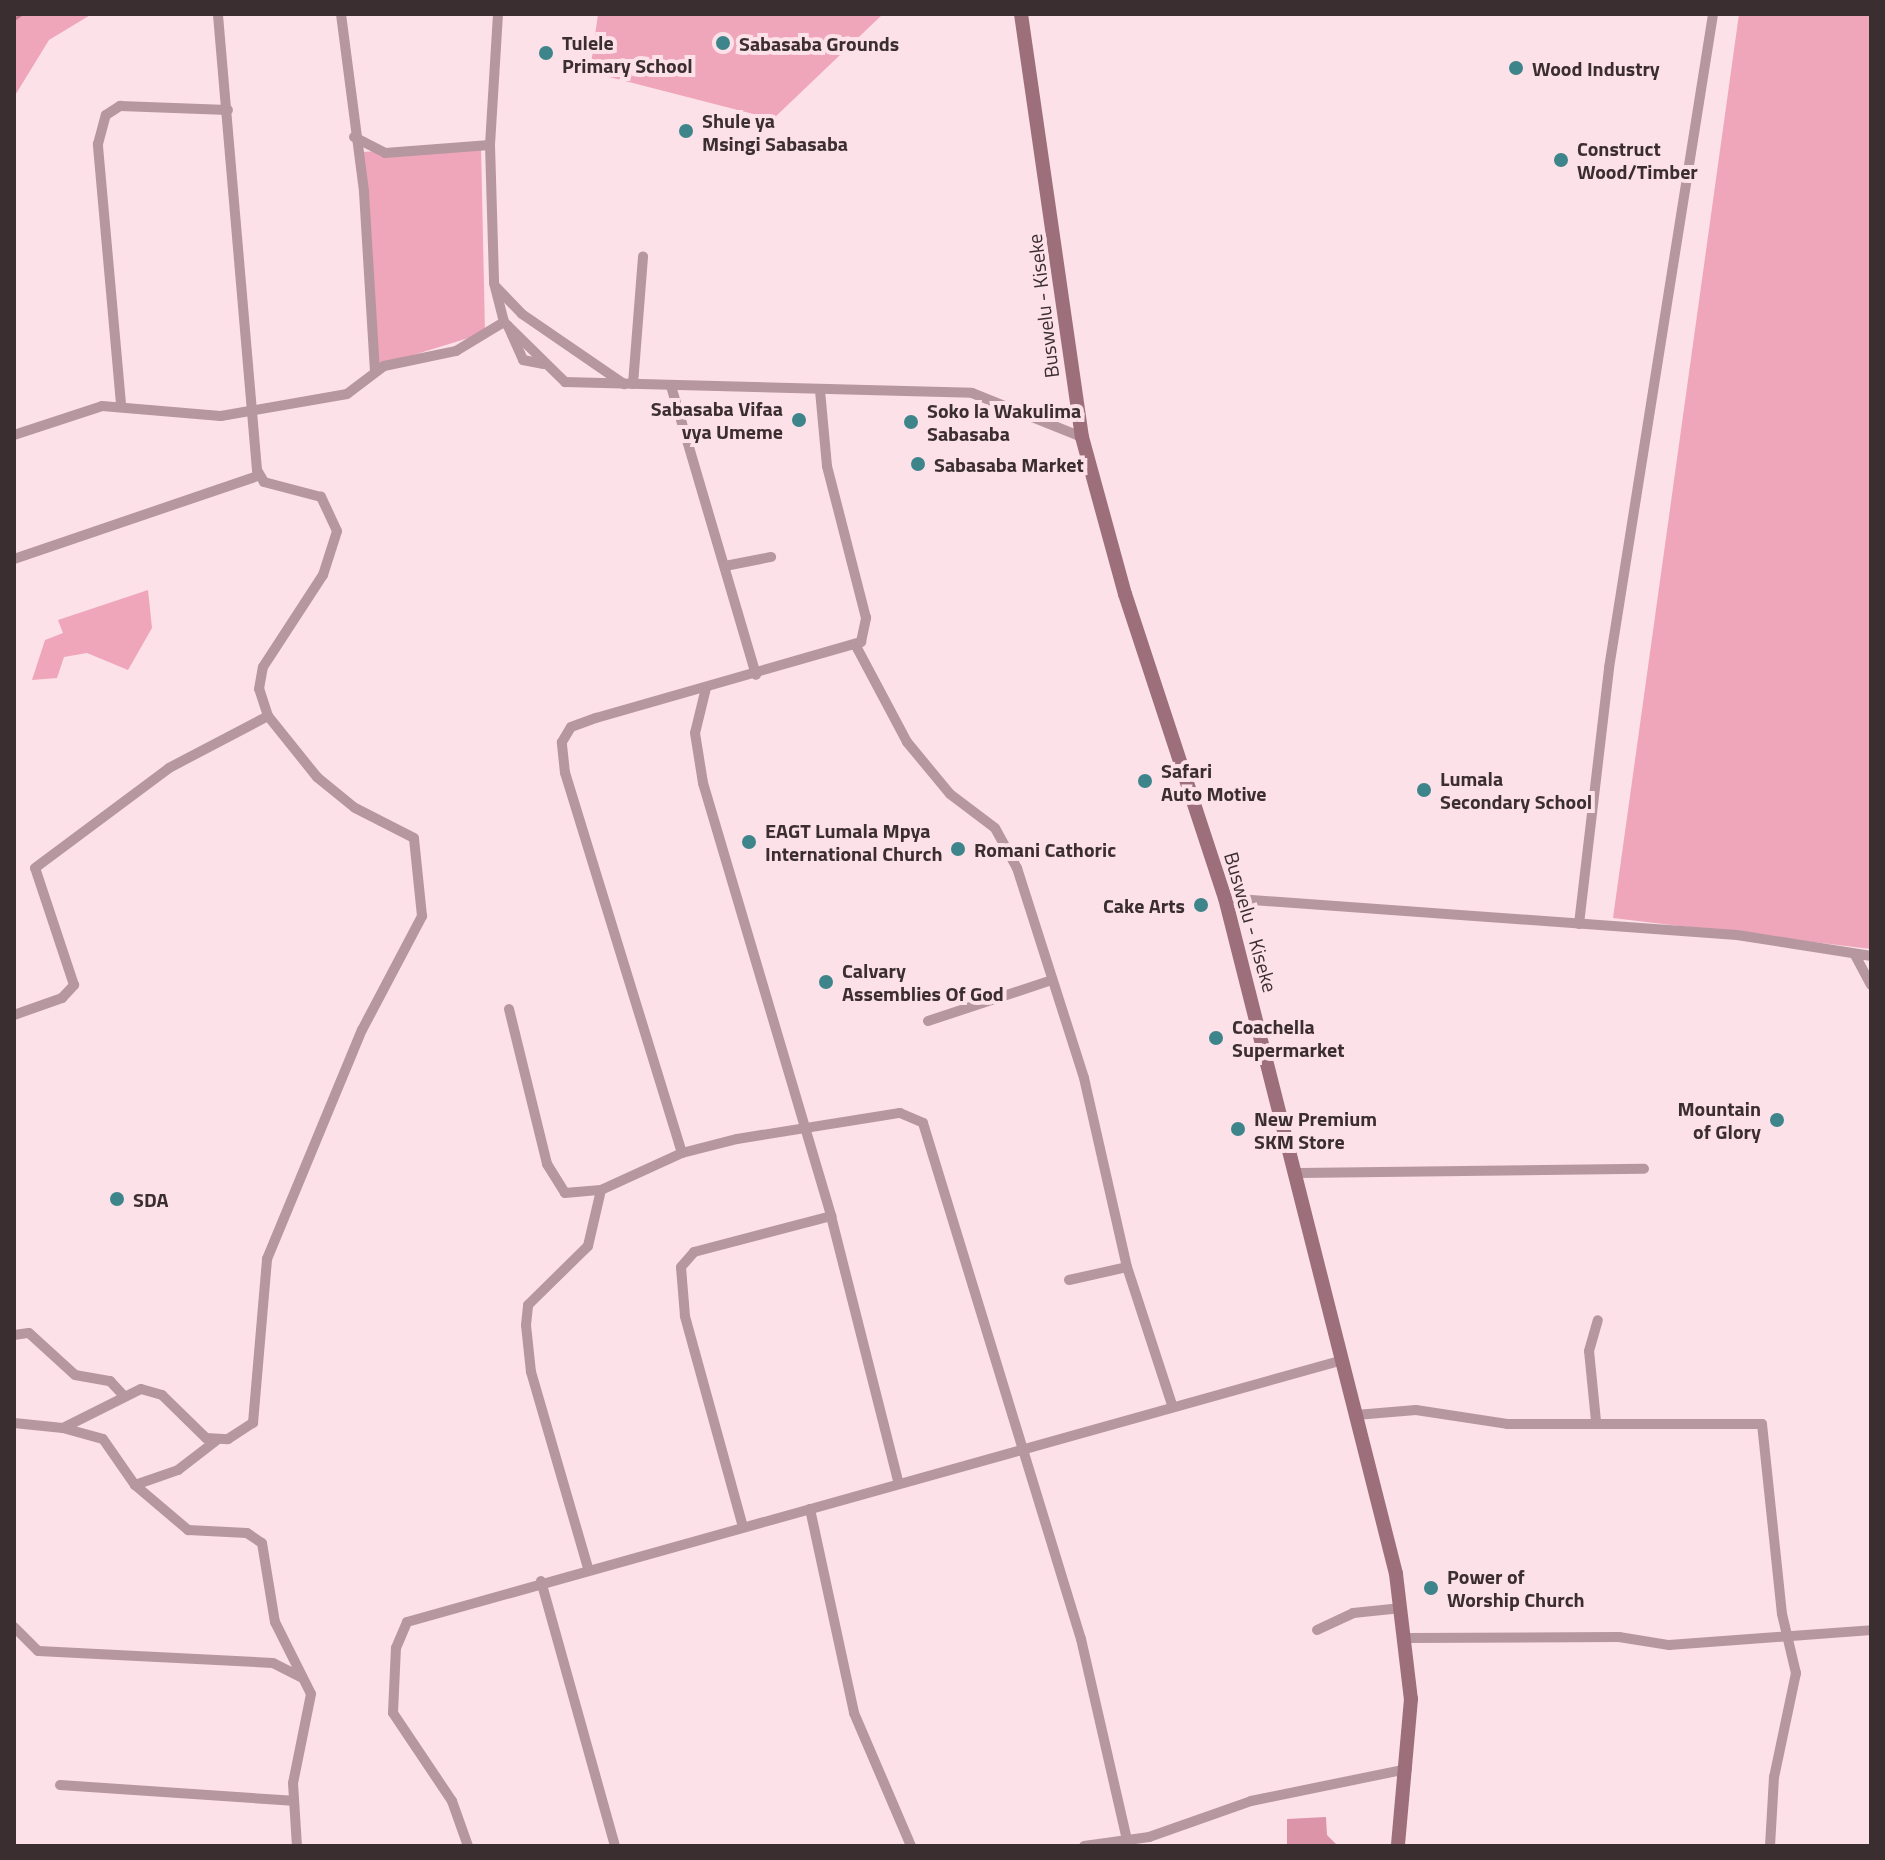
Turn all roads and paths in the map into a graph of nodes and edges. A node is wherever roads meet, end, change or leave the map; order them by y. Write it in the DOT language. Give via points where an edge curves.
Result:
graph roads {
  1 [pos="218,14"];
  2 [pos="341,14"];
  3 [pos="498,14"];
  4 [pos="1021,14"];
  5 [pos="1713,14"];
  6 [pos="228,110"];
  7 [pos="354,137"];
  8 [pos="490,145"];
  9 [pos="643,256"];
  10 [pos="494,283"];
  11 [pos="506,324"];
  12 [pos="375,370"];
  13 [pos="629,384"];
  14 [pos="671,386"];
  15 [pos="820,391"];
  16 [pos="121,404"];
  17 [pos="255,411"];
  18 [pos="14,435"];
  19 [pos="1082,437"];
  20 [pos="258,476"];
  21 [pos="771,557"];
  22 [pos="14,559"];
  23 [pos="725,566"];
  24 [pos="856,646"];
  25 [pos="756,675"];
  26 [pos="706,688"];
  27 [pos="268,716"];
  28 [pos="1011,854"];
  29 [pos="1079,854"];
  30 [pos="1225,898"];
  31 [pos="1579,924"];
  32 [pos="1855,955"];
  33 [pos="1871,956"];
  34 [pos="1049,981"];
  35 [pos="1871,985"];
  36 [pos="509,1009"];
  37 [pos="14,1015"];
  38 [pos="928,1021"];
  39 [pos="803,1131"];
  40 [pos="682,1153"];
  41 [pos="1644,1169"];
  42 [pos="1299,1173"];
  43 [pos="601,1190"];
  44 [pos="831,1216"];
  45 [pos="1127,1267"];
  46 [pos="1069,1280"];
  47 [pos="1598,1320"];
  48 [pos="14,1335"];
  49 [pos="1343,1360"];
  50 [pos="122,1394"];
  51 [pos="1172,1405"];
  52 [pos="1356,1415"];
  53 [pos="1596,1421"];
  54 [pos="14,1423"];
  55 [pos="63,1428"];
  56 [pos="217,1440"];
  57 [pos="1023,1450"];
  58 [pos="899,1484"];
  59 [pos="135,1485"];
  60 [pos="810,1509"];
  61 [pos="743,1527"];
  62 [pos="588,1568"];
  63 [pos="541,1581"];
  64 [pos="1402,1608"];
  65 [pos="14,1627"];
  66 [pos="1317,1630"];
  67 [pos="1871,1630"];
  68 [pos="1785,1633"];
  69 [pos="1407,1638"];
  70 [pos="304,1679"];
  71 [pos="1407,1769"];
  72 [pos="60,1785"];
  73 [pos="292,1801"];
  74 [pos="1127,1840"];
  75 [pos="1089,1845"];
  76 [pos="297,1846"];
  77 [pos="468,1846"];
  78 [pos="615,1846"];
  79 [pos="911,1846"];
  80 [pos="1398,1846"];
  81 [pos="1770,1846"];
  1 -- 6 [label="street"];
  2 -- 7 [label="street"];
  3 -- 8 [label="street"];
  4 -- 19 [label="main road, Buswelu - Kiseke"];
  5 -- 31 [label="street" via="1609,668"];
  6 -- 16 [label="street" via="120,106 106,115 98,144"];
  6 -- 17 [label="street"];
  7 -- 8 [label="street" via="385,153"];
  7 -- 12 [label="street"];
  8 -- 10 [label="street"];
  9 -- 13 [label="street"];
  10 -- 11 [label="street"];
  10 -- 13 [label="street" via="522,314"];
  11 -- 12 [label="street" via="456,351"];
  11 -- 13 [label="street" via="544,364 577,385"];
  12 -- 17 [label="street" via="347,394"];
  13 -- 14 [label="street"];
  14 -- 15 [label="street"];
  14 -- 23 [label="street"];
  15 -- 19 [label="street" via="972,393"];
  15 -- 24 [label="street" via="827,466 867,625"];
  16 -- 17 [label="street" via="187,416"];
  16 -- 18 [label="street"];
  17 -- 20 [label="street"];
  19 -- 30 [label="main road, Buswelu - Kiseke" via="1125,594"];
  20 -- 22 [label="street"];
  20 -- 27 [label="street" via="321,497 337,531 323,575 263,667 259,689"];
  21 -- 23 [label="street"];
  23 -- 25 [label="street"];
  24 -- 25 [label="street"];
  24 -- 28 [label="street" via="907,742 950,794 995,828"];
  25 -- 26 [label="street"];
  26 -- 39 [label="street" via="696,753"];
  26 -- 40 [label="street" via="571,727 562,742 565,773"];
  27 -- 37 [label="street" via="169,768 35,868 74,985 62,998"];
  27 -- 56 [label="street" via="335,794 414,838 422,916 362,1030 267,1259 253,1423"];
  28 -- 29 [label="street" via="1052,847"];
  28 -- 34 [label="street"];
  30 -- 31 [label="street"];
  30 -- 42 [label="main road, Buswelu - Kiseke"];
  31 -- 32 [label="street" via="1737,935"];
  32 -- 33 [label="street"];
  32 -- 35 [label="street"];
  34 -- 38 [label="street"];
  34 -- 45 [label="street" via="1084,1078"];
  36 -- 43 [label="street" via="553,1184 578,1195"];
  39 -- 40 [label="street"];
  39 -- 44 [label="street"];
  39 -- 57 [label="street" via="908,1112 926,1127"];
  40 -- 43 [label="street"];
  41 -- 42 [label="street"];
  42 -- 49 [label="main road, Buswelu - Kiseke"];
  43 -- 62 [label="street" via="588,1246 528,1305 526,1325 531,1372"];
  44 -- 58 [label="street"];
  44 -- 61 [label="street" via="694,1252 681,1267 685,1316"];
  45 -- 46 [label="street"];
  45 -- 51 [label="street"];
  47 -- 53 [label="street" via="1589,1351"];
  48 -- 50 [label="street" via="29,1333 75,1375 110,1381"];
  49 -- 51 [label="street"];
  49 -- 52 [label="main road, Buswelu - Kiseke"];
  50 -- 55 [label="street"];
  50 -- 56 [label="street" via="153,1389 199,1434"];
  51 -- 57 [label="street"];
  52 -- 53 [label="street" via="1416,1410 1507,1424"];
  52 -- 64 [label="main road, Buswelu - Kiseke"];
  53 -- 68 [label="street" via="1762,1424"];
  54 -- 55 [label="street"];
  55 -- 59 [label="street" via="103,1439"];
  56 -- 59 [label="street" via="164,1478"];
  57 -- 58 [label="street"];
  57 -- 74 [label="street" via="1081,1639"];
  58 -- 60 [label="street"];
  59 -- 70 [label="street" via="188,1530 247,1533 262,1543 275,1622"];
  60 -- 61 [label="street"];
  60 -- 79 [label="street" via="854,1713"];
  61 -- 62 [label="street"];
  62 -- 63 [label="street"];
  63 -- 77 [label="street" via="418,1618 400,1632 392,1680 397,1728 452,1801"];
  63 -- 78 [label="street"];
  64 -- 66 [label="street" via="1353,1613"];
  64 -- 69 [label="main road, Buswelu - Kiseke"];
  65 -- 70 [label="street" via="38,1651 273,1663"];
  67 -- 68 [label="street"];
  68 -- 69 [label="street" via="1669,1645 1619,1637"];
  68 -- 81 [label="street" via="1796,1691 1774,1777"];
  69 -- 71 [label="main road, Buswelu - Kiseke"];
  70 -- 73 [label="street" via="311,1705"];
  71 -- 74 [label="street" via="1278,1795"];
  71 -- 80 [label="main road, Buswelu - Kiseke"];
  72 -- 73 [label="street"];
  73 -- 76 [label="street"];
  74 -- 75 [label="street"];
}
